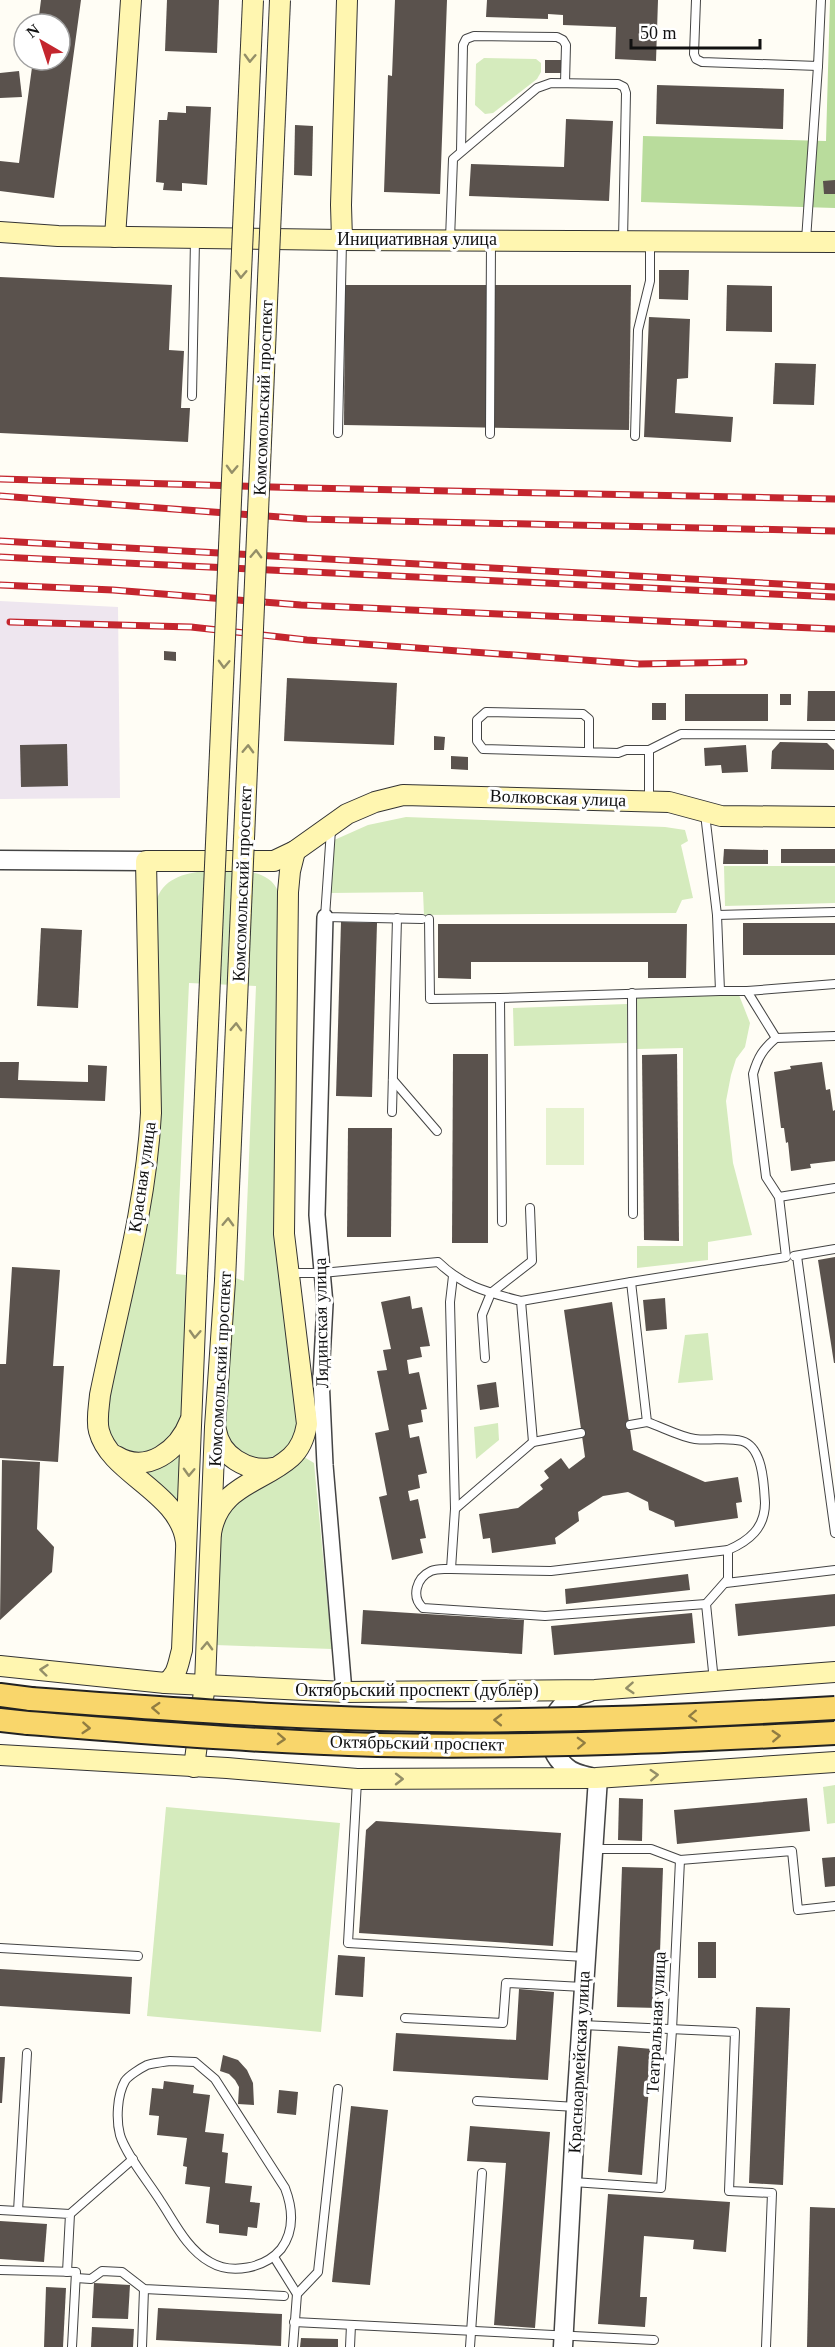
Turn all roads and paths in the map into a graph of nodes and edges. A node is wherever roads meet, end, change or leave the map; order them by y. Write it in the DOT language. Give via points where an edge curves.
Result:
graph roads {
  1 [pos="131,0"];
  2 [pos="253,0"];
  3 [pos="280,0"];
  4 [pos="347,0"];
  5 [pos="696,0"];
  6 [pos="820,0"];
  7 [pos="818,66"];
  8 [pos="565,83"];
  9 [pos="460,151"];
  10 [pos="0,232"];
  11 [pos="116,237"];
  12 [pos="195,238"];
  13 [pos="450,239"];
  14 [pos="490,239"];
  15 [pos="342,240"];
  16 [pos="623,240"];
  17 [pos="650,240"];
  18 [pos="806,242"];
  19 [pos="835,242"];
  20 [pos="192,396"];
  21 [pos="338,434"];
  22 [pos="490,434"];
  23 [pos="635,436"];
  24 [pos="835,735"];
  25 [pos="649,750"];
  26 [pos="589,752"];
  27 [pos="649,801"];
  28 [pos="705,811"];
  29 [pos="835,817"];
  30 [pos="332,824"];
  31 [pos="295,851"];
  32 [pos="0,860"];
  33 [pos="146,861"];
  34 [pos="835,912"];
  35 [pos="717,915"];
  36 [pos="325,917"];
  37 [pos="397,918"];
  38 [pos="835,984"];
  39 [pos="720,991"];
  40 [pos="747,991"];
  41 [pos="632,993"];
  42 [pos="500,998"];
  43 [pos="835,1036"];
  44 [pos="777,1038"];
  45 [pos="393,1080"];
  46 [pos="392,1112"];
  47 [pos="437,1131"];
  48 [pos="835,1188"];
  49 [pos="779,1197"];
  50 [pos="530,1208"];
  51 [pos="633,1214"];
  52 [pos="502,1222"];
  53 [pos="835,1249"];
  54 [pos="797,1256"];
  55 [pos="786,1257"];
  56 [pos="287,1273"];
  57 [pos="322,1273"];
  58 [pos="453,1276"];
  59 [pos="631,1282"];
  60 [pos="491,1293"];
  61 [pos="521,1300"];
  62 [pos="485,1358"];
  63 [pos="191,1413"];
  64 [pos="647,1422"];
  65 [pos="630,1425"];
  66 [pos="215,1427"];
  67 [pos="581,1433"];
  68 [pos="533,1442"];
  69 [pos="110,1450"];
  70 [pos="276,1467"];
  71 [pos="455,1509"];
  72 [pos="211,1533"];
  73 [pos="835,1533"];
  74 [pos="186,1542"];
  75 [pos="728,1550"];
  76 [pos="451,1569"];
  77 [pos="835,1570"];
  78 [pos="726,1582"];
  79 [pos="706,1604"];
  80 [pos="0,1666"];
  81 [pos="835,1672"];
  82 [pos="165,1683"];
  83 [pos="714,1683"];
  84 [pos="205,1684"];
  85 [pos="594,1690"];
  86 [pos="344,1692"];
  87 [pos="0,1695"];
  88 [pos="835,1708"];
  89 [pos="0,1720"];
  90 [pos="835,1733"];
  91 [pos="0,1755"];
  92 [pos="835,1762"];
  93 [pos="194,1767"];
  94 [pos="597,1778"];
  95 [pos="357,1779"];
  96 [pos="593,1849"];
  97 [pos="680,1860"];
  98 [pos="835,1906"];
  99 [pos="0,1948"];
  100 [pos="138,1956"];
  101 [pos="585,1957"];
  102 [pos="583,1987"];
  103 [pos="405,2018"];
  104 [pos="581,2025"];
  105 [pos="672,2030"];
  106 [pos="27,2053"];
  107 [pos="338,2089"];
  108 [pos="477,2101"];
  109 [pos="576,2107"];
  110 [pos="133,2159"];
  111 [pos="482,2173"];
  112 [pos="573,2182"];
  113 [pos="0,2210"];
  114 [pos="18,2211"];
  115 [pos="70,2214"];
  116 [pos="274,2258"];
  117 [pos="0,2270"];
  118 [pos="67,2272"];
  119 [pos="76,2278"];
  120 [pos="144,2289"];
  121 [pos="297,2294"];
  122 [pos="284,2296"];
  123 [pos="294,2322"];
  124 [pos="351,2325"];
  125 [pos="471,2331"];
  126 [pos="654,2340"];
  127 [pos="564,2342"];
  128 [pos="72,2347"];
  129 [pos="142,2347"];
  130 [pos="293,2347"];
  131 [pos="350,2347"];
  132 [pos="470,2347"];
  133 [pos="766,2347"];
  1 -- 11 [label="main road"];
  2 -- 63 [label="main road, Комсомольский проспект, one-way, bridge"];
  66 -- 3 [label="main road, Комсомольский проспект, one-way, bridge" via="225,1281"];
  4 -- 15 [label="main road"];
  5 -- 7 [label="lane" via="696,59"];
  6 -- 7 [label="lane"];
  7 -- 18 [label="lane"];
  8 -- 9 [label="lane" via="537,88"];
  8 -- 9 [label="lane" via="563,40 474,36 466,39"];
  8 -- 16 [label="lane" via="624,87"];
  9 -- 13 [label="lane" via="452,164"];
  10 -- 11 [label="main road, Инициативная улица"];
  11 -- 12 [label="main road, Инициативная улица"];
  12 -- 15 [label="main road, Инициативная улица"];
  12 -- 20 [label="lane"];
  13 -- 14 [label="main road, Инициативная улица"];
  13 -- 15 [label="main road, Инициативная улица"];
  14 -- 16 [label="main road, Инициативная улица"];
  14 -- 22 [label="lane"];
  15 -- 21 [label="lane"];
  16 -- 17 [label="main road, Инициативная улица"];
  17 -- 18 [label="main road, Инициативная улица"];
  17 -- 23 [label="lane" via="650,281 638,330"];
  18 -- 19 [label="main road, Инициативная улица"];
  24 -- 25 [label="lane" via="681,734"];
  25 -- 26 [label="lane"];
  25 -- 27 [label="lane"];
  26 -- 26 [label="lane" via="589,719 583,714 486,712 477,720 477,741 483,749"];
  27 -- 28 [label="main road, Волковская улица"];
  27 -- 30 [label="main road, Волковская улица" via="403,795 375,801"];
  28 -- 29 [label="main road, Волковская улица" via="721,816"];
  28 -- 35 [label="lane"];
  30 -- 31 [label="main road, Волковская улица"];
  30 -- 36 [label="lane"];
  31 -- 33 [label="main road, Волковская улица" via="268,862"];
  31 -- 56 [label="main road, Лядинская улица" via="288,892 283,1200"];
  32 -- 33 [label="street"];
  33 -- 69 [label="main road, Красная улица" via="149,1145 140,1207 100,1395 99,1430"];
  34 -- 35 [label="lane"];
  35 -- 39 [label="lane"];
  36 -- 37 [label="lane"];
  36 -- 57 [label="street, Лядинская улица" via="317,1215"];
  37 -- 42 [label="lane" via="426,919 430,999"];
  37 -- 45 [label="lane"];
  38 -- 40 [label="lane"];
  39 -- 40 [label="lane"];
  39 -- 41 [label="lane"];
  40 -- 44 [label="lane"];
  41 -- 42 [label="lane"];
  41 -- 51 [label="lane"];
  42 -- 52 [label="lane"];
  43 -- 44 [label="lane"];
  44 -- 49 [label="lane" via="758,1058 753,1074 766,1176"];
  45 -- 46 [label="lane"];
  45 -- 47 [label="lane"];
  48 -- 49 [label="lane"];
  49 -- 55 [label="lane"];
  50 -- 60 [label="lane" via="532,1261"];
  53 -- 54 [label="lane"];
  54 -- 55 [label="lane"];
  54 -- 73 [label="lane"];
  55 -- 59 [label="lane"];
  56 -- 57 [label="lane"];
  56 -- 70 [label="main road, Лядинская улица" via="307,1424 297,1451"];
  57 -- 58 [label="lane" via="438,1262"];
  57 -- 86 [label="street, Лядинская улица" via="325,1465"];
  58 -- 60 [label="lane"];
  58 -- 71 [label="lane" via="450,1302"];
  59 -- 61 [label="lane"];
  59 -- 64 [label="lane"];
  60 -- 61 [label="lane"];
  60 -- 62 [label="lane" via="482,1315"];
  61 -- 68 [label="lane"];
  63 -- 69 [label="main road" via="178,1442 155,1460 131,1462"];
  63 -- 74 [label="main road, Комсомольский проспект, one-way"];
  64 -- 65 [label="lane"];
  64 -- 75 [label="lane" via="694,1439 742,1441 751,1446 765,1488 765,1513 755,1534"];
  66 -- 70 [label="main road" via="223,1448 242,1464 259,1469"];
  66 -- 72 [label="main road, Комсомольский проспект"];
  67 -- 68 [label="lane"];
  68 -- 71 [label="lane"];
  69 -- 74 [label="main road" via="174,1512"];
  70 -- 72 [label="main road, Лядинская улица" via="233,1495 216,1516"];
  71 -- 76 [label="lane"];
  84 -- 72 [label="main road, Комсомольский проспект, one-way"];
  74 -- 82 [label="main road, Комсомольский проспект" via="182,1650 176,1673"];
  75 -- 76 [label="lane" via="551,1571"];
  75 -- 78 [label="lane"];
  76 -- 79 [label="lane" via="429,1572 416,1586 416,1597 423,1608 544,1616"];
  77 -- 78 [label="lane"];
  78 -- 79 [label="lane"];
  79 -- 83 [label="lane"];
  82 -- 80 [label="main road, Октябрьский проспект (дублёр), one-way"];
  81 -- 83 [label="main road, Октябрьский проспект (дублёр)"];
  82 -- 84 [label="main road, Октябрьский проспект (дублёр)"];
  83 -- 85 [label="main road, Октябрьский проспект (дублёр), one-way"];
  84 -- 86 [label="main road, Октябрьский проспект (дублёр)"];
  84 -- 93 [label="main road, Комсомольский проспект"];
  85 -- 86 [label="main road, Октябрьский проспект (дублёр)"];
  85 -- 94 [label="street" via="560,1707 550,1726 550,1737 564,1766"];
  88 -- 87 [label="main road, Октябрьский проспект, one-way, bridge" via="520,1720 155,1708"];
  89 -- 90 [label="main road, Октябрьский проспект, one-way, bridge" via="154,1733 376,1744 520,1745"];
  91 -- 93 [label="main road"];
  94 -- 92 [label="main road, one-way"];
  93 -- 95 [label="main road"];
  95 -- 94 [label="main road, one-way"];
  94 -- 96 [label="street, Красноармейская улица"];
  95 -- 101 [label="lane" via="348,1943"];
  96 -- 97 [label="lane" via="651,1850"];
  96 -- 101 [label="street, Красноармейская улица"];
  97 -- 98 [label="lane" via="792,1851 798,1910"];
  97 -- 105 [label="lane, Театральная улица"];
  99 -- 100 [label="lane"];
  101 -- 102 [label="street, Красноармейская улица"];
  102 -- 103 [label="lane" via="506,1983 503,2023"];
  102 -- 104 [label="street, Красноармейская улица"];
  104 -- 105 [label="lane"];
  104 -- 109 [label="street, Красноармейская улица"];
  105 -- 112 [label="lane, Театральная улица" via="661,2188"];
  105 -- 133 [label="lane" via="735,2032 729,2191 772,2193"];
  106 -- 114 [label="lane"];
  107 -- 121 [label="lane" via="318,2272"];
  108 -- 109 [label="lane"];
  109 -- 112 [label="street, Красноармейская улица"];
  110 -- 115 [label="lane"];
  110 -- 116 [label="lane" via="193,2249 212,2264 237,2268 257,2266"];
  110 -- 116 [label="lane" via="120,2136 118,2105 125,2080 147,2065 195,2062 215,2079 285,2188 291,2205 291,2224 285,2243"];
  111 -- 125 [label="lane"];
  112 -- 127 [label="street, Красноармейская улица"];
  113 -- 114 [label="lane"];
  114 -- 115 [label="lane"];
  115 -- 118 [label="lane"];
  116 -- 121 [label="lane"];
  117 -- 118 [label="lane"];
  118 -- 119 [label="lane" via="76,2272"];
  119 -- 120 [label="lane" via="91,2279 102,2271 122,2272"];
  119 -- 128 [label="lane"];
  120 -- 122 [label="lane"];
  120 -- 129 [label="lane"];
  121 -- 123 [label="lane"];
  123 -- 124 [label="lane"];
  123 -- 130 [label="lane"];
  124 -- 125 [label="lane"];
  124 -- 131 [label="lane"];
  125 -- 127 [label="lane"];
  125 -- 132 [label="lane"];
  126 -- 127 [label="lane"];
}
